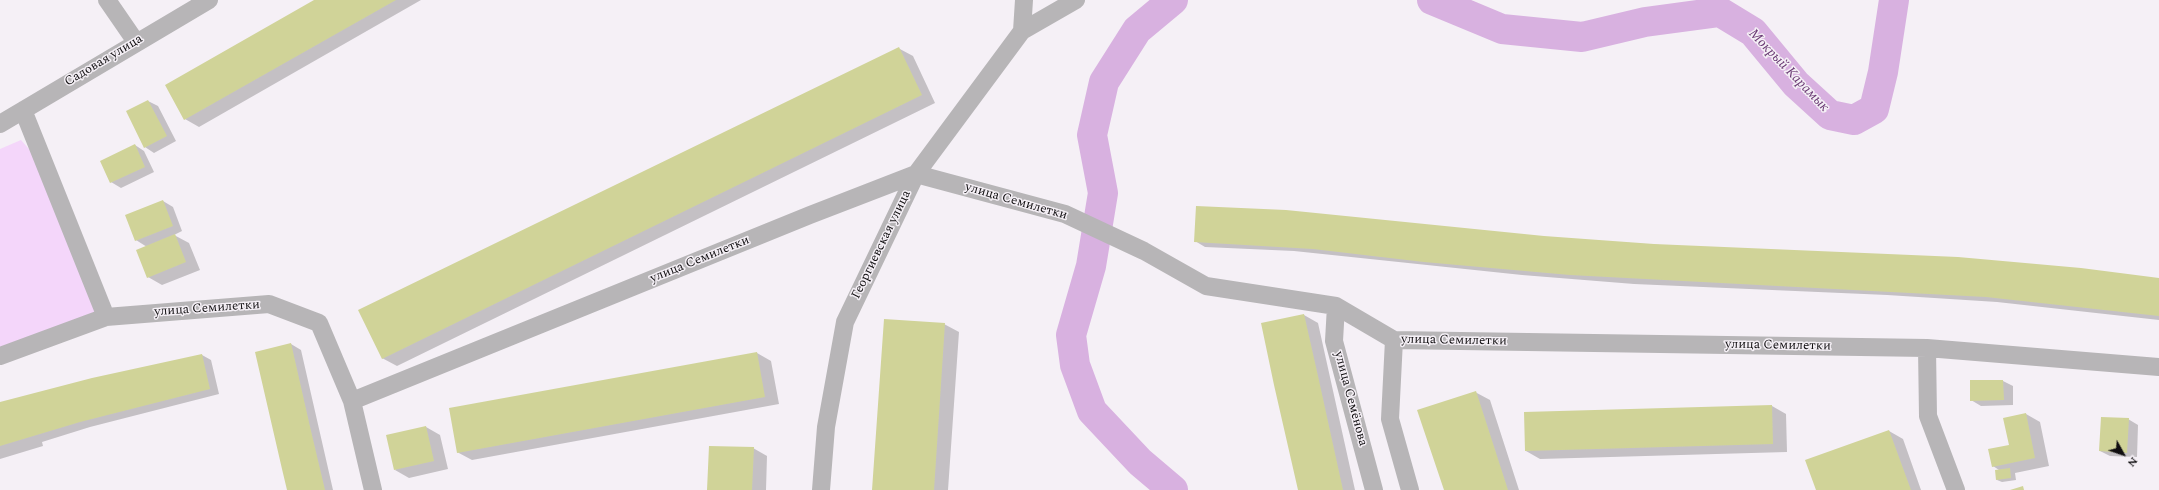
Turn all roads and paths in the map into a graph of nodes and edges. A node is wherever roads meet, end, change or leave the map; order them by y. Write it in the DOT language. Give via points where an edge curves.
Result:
graph roads {
  1 [pos="108,0"];
  2 [pos="209,0"];
  3 [pos="1024,0"];
  4 [pos="1076,0"];
  5 [pos="1022,31"];
  6 [pos="136,42"];
  7 [pos="23,110"];
  8 [pos="0,124"];
  9 [pos="916,174"];
  10 [pos="1336,306"];
  11 [pos="106,317"];
  12 [pos="1394,340"];
  13 [pos="1927,348"];
  14 [pos="0,356"];
  15 [pos="2159,367"];
  16 [pos="352,401"];
  17 [pos="372,490"];
  18 [pos="821,490"];
  19 [pos="1374,490"];
  20 [pos="1410,490"];
  21 [pos="1956,490"];
  1 -- 6 [label="street"];
  2 -- 6 [label="street, Садовая улица"];
  3 -- 5 [label="street"];
  4 -- 5 [label="street, Георгиевская улица"];
  5 -- 9 [label="street, Георгиевская улица"];
  6 -- 7 [label="street, Садовая улица"];
  7 -- 8 [label="street, Садовая улица"];
  7 -- 11 [label="street"];
  9 -- 10 [label="street, улица Семилетки" via="1064,214 1144,251 1206,286"];
  9 -- 16 [label="street, улица Семилетки"];
  9 -- 18 [label="street, Георгиевская улица" via="845,322 826,427"];
  10 -- 12 [label="street, улица Семилетки"];
  10 -- 19 [label="street, улица Семёнова" via="1334,341"];
  11 -- 14 [label="street, улица Семилетки"];
  11 -- 16 [label="street, улица Семилетки" via="270,304 319,323"];
  12 -- 13 [label="street, улица Семилетки"];
  12 -- 20 [label="street" via="1390,419"];
  13 -- 15 [label="street, улица Семилетки"];
  13 -- 21 [label="street" via="1928,416"];
  16 -- 17 [label="street"];
}
